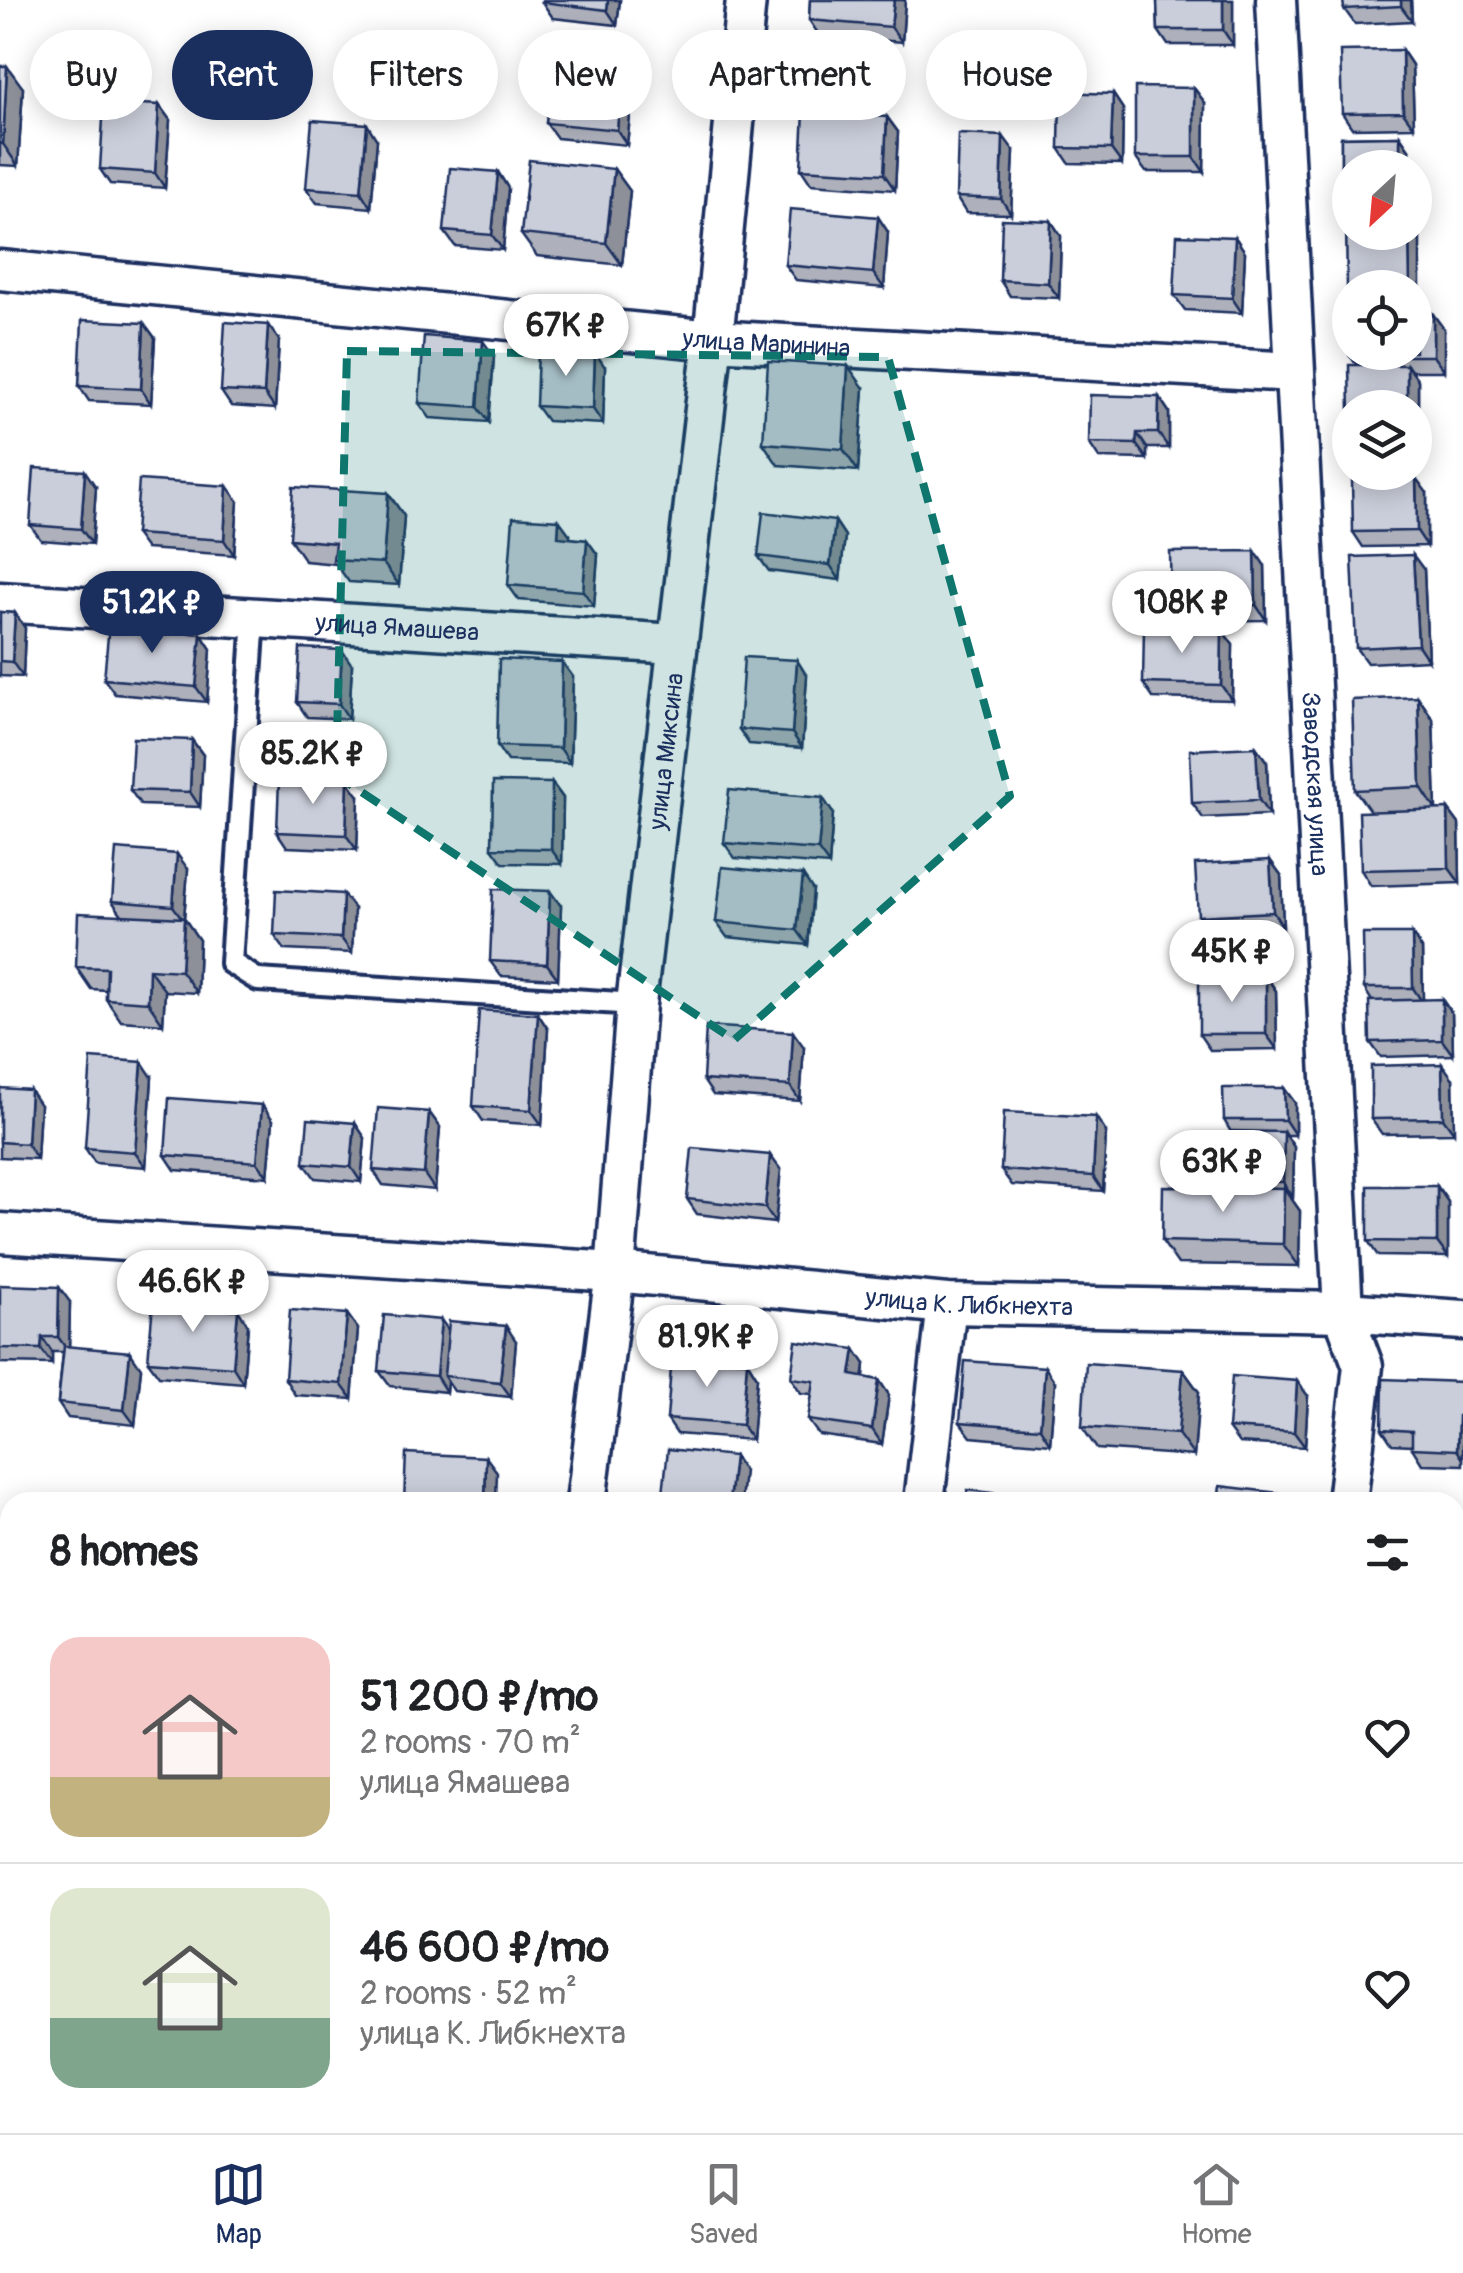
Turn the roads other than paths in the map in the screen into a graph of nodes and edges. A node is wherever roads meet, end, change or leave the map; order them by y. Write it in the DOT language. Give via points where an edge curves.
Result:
graph roads {
  1 [pos="746,0"];
  2 [pos="1276,0"];
  3 [pos="0,270"];
  4 [pos="713,340"];
  5 [pos="1294,372"];
  6 [pos="0,602"];
  7 [pos="254,616"];
  8 [pos="676,644"];
  9 [pos="636,1004"];
  10 [pos="0,1233"];
  11 [pos="615,1272"];
  12 [pos="947,1304"];
  13 [pos="1343,1312"];
  14 [pos="1463,1320"];
  15 [pos="587,1492"];
  16 [pos="925,1492"];
  17 [pos="1348,1492"];
  1 -- 4 [label="street, улица Миксина"];
  2 -- 5 [label="street, Заводская улица"];
  3 -- 4 [label="street, улица Маринина"];
  4 -- 5 [label="street, улица Маринина"];
  4 -- 8 [label="street, улица Миксина"];
  5 -- 13 [label="street, Заводская улица"];
  6 -- 7 [label="street, улица Ямашева"];
  7 -- 8 [label="street, улица Ямашева"];
  7 -- 9 [label="lane" via="231,963 258,980"];
  8 -- 9 [label="street, улица Миксина"];
  9 -- 11 [label="street, улица Миксина"];
  10 -- 11 [label="street, улица К. Либкнехта"];
  11 -- 12 [label="street, улица К. Либкнехта"];
  11 -- 15 [label="street, улица Миксина"];
  12 -- 13 [label="street, улица К. Либкнехта"];
  12 -- 16 [label="street"];
  13 -- 14 [label="street, улица К. Либкнехта"];
  13 -- 17 [label="street, Заводская улица" via="1363,1366"];
}
